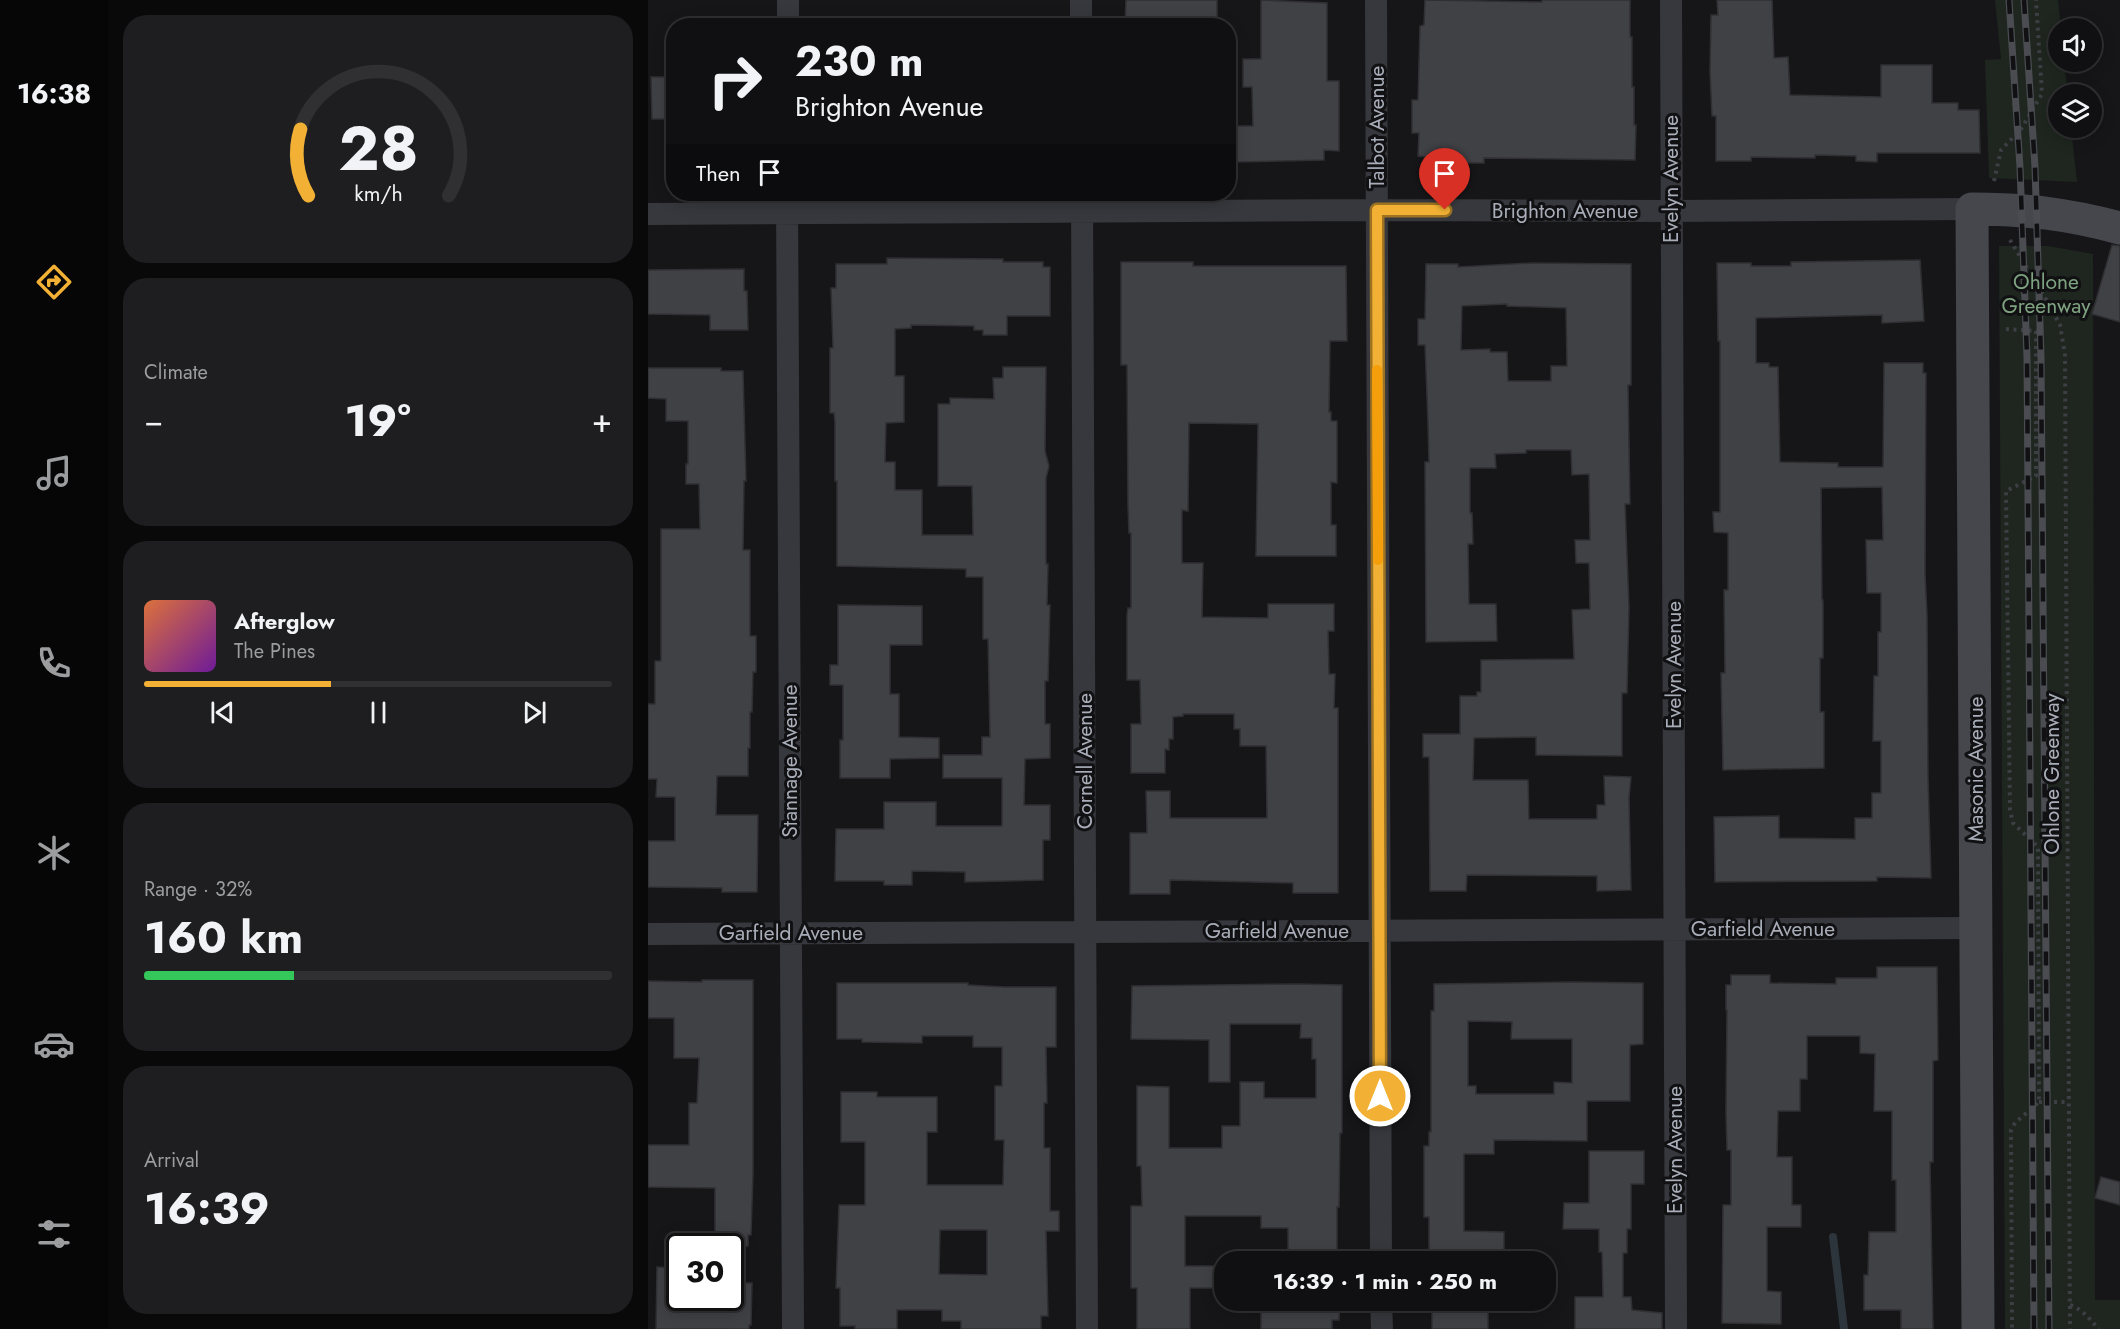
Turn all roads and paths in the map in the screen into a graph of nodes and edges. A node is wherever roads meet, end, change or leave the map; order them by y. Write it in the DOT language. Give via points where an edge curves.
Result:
graph roads {
  1 [pos="788,0"];
  2 [pos="1081,0"];
  3 [pos="1376,0"];
  4 [pos="1671,0"];
  5 [pos="2036,0"];
  6 [pos="788,18"];
  7 [pos="1081,18"];
  8 [pos="787,203"];
  9 [pos="1082,203"];
  10 [pos="1985,209"];
  11 [pos="1377,210"];
  12 [pos="1671,211"];
  13 [pos="648,214"];
  14 [pos="2120,228"];
  15 [pos="2006,329"];
  16 [pos="1977,928"];
  17 [pos="1674,930"];
  18 [pos="1379,931"];
  19 [pos="1086,932"];
  20 [pos="792,933"];
  21 [pos="648,934"];
  22 [pos="2039,1102"];
  23 [pos="2069,1102"];
  24 [pos="1381,1251"];
  25 [pos="2070,1305"];
  26 [pos="1382,1311"];
  27 [pos="793,1329"];
  28 [pos="1087,1329"];
  29 [pos="1382,1329"];
  30 [pos="1676,1329"];
  31 [pos="1978,1329"];
  32 [pos="2012,1329"];
  33 [pos="2070,1329"];
  34 [pos="2099,1329"];
  1 -- 6 [label="street"];
  2 -- 7 [label="street"];
  3 -- 11 [label="street, Talbot Avenue"];
  4 -- 12 [label="street, Evelyn Avenue"];
  5 -- 10 [label="path, Ohlone Greenway" via="2042,94 2021,129 2001,150"];
  8 -- 9 [label="street, Brighton Avenue"];
  8 -- 13 [label="street, Brighton Avenue"];
  8 -- 20 [label="street, Stannage Avenue"];
  9 -- 11 [label="street, Brighton Avenue"];
  9 -- 19 [label="street, Cornell Avenue"];
  10 -- 12 [label="street, Brighton Avenue"];
  10 -- 14 [label="street, Brighton Avenue" via="2061,214"];
  10 -- 16 [label="street, Masonic Avenue"];
  10 -- 23 [label="path, Ohlone Greenway" via="2032,275 2060,326 2065,355"];
  11 -- 12 [label="street, Brighton Avenue"];
  11 -- 18 [label="street, Talbot Avenue"];
  12 -- 17 [label="street, Evelyn Avenue"];
  15 -- 22 [label="path, Ohlone Greenway" via="2036,330 2036,476 2006,491 2010,810 2013,823 2038,847"];
  16 -- 17 [label="street, Garfield Avenue"];
  16 -- 31 [label="street, Masonic Avenue"];
  17 -- 18 [label="street, Garfield Avenue"];
  17 -- 30 [label="street, Evelyn Avenue"];
  18 -- 19 [label="street, Garfield Avenue"];
  18 -- 24 [label="street, Talbot Avenue"];
  19 -- 20 [label="street, Garfield Avenue"];
  19 -- 28 [label="street, Cornell Avenue"];
  20 -- 21 [label="street, Garfield Avenue"];
  20 -- 27 [label="street, Stannage Avenue"];
  22 -- 23 [label="path"];
  22 -- 32 [label="path" via="2011,1130"];
  23 -- 25 [label="path, Ohlone Greenway"];
  25 -- 33 [label="path, Ohlone Greenway"];
  25 -- 34 [label="path" via="2089,1316"];
  26 -- 29 [label="street"];
}
